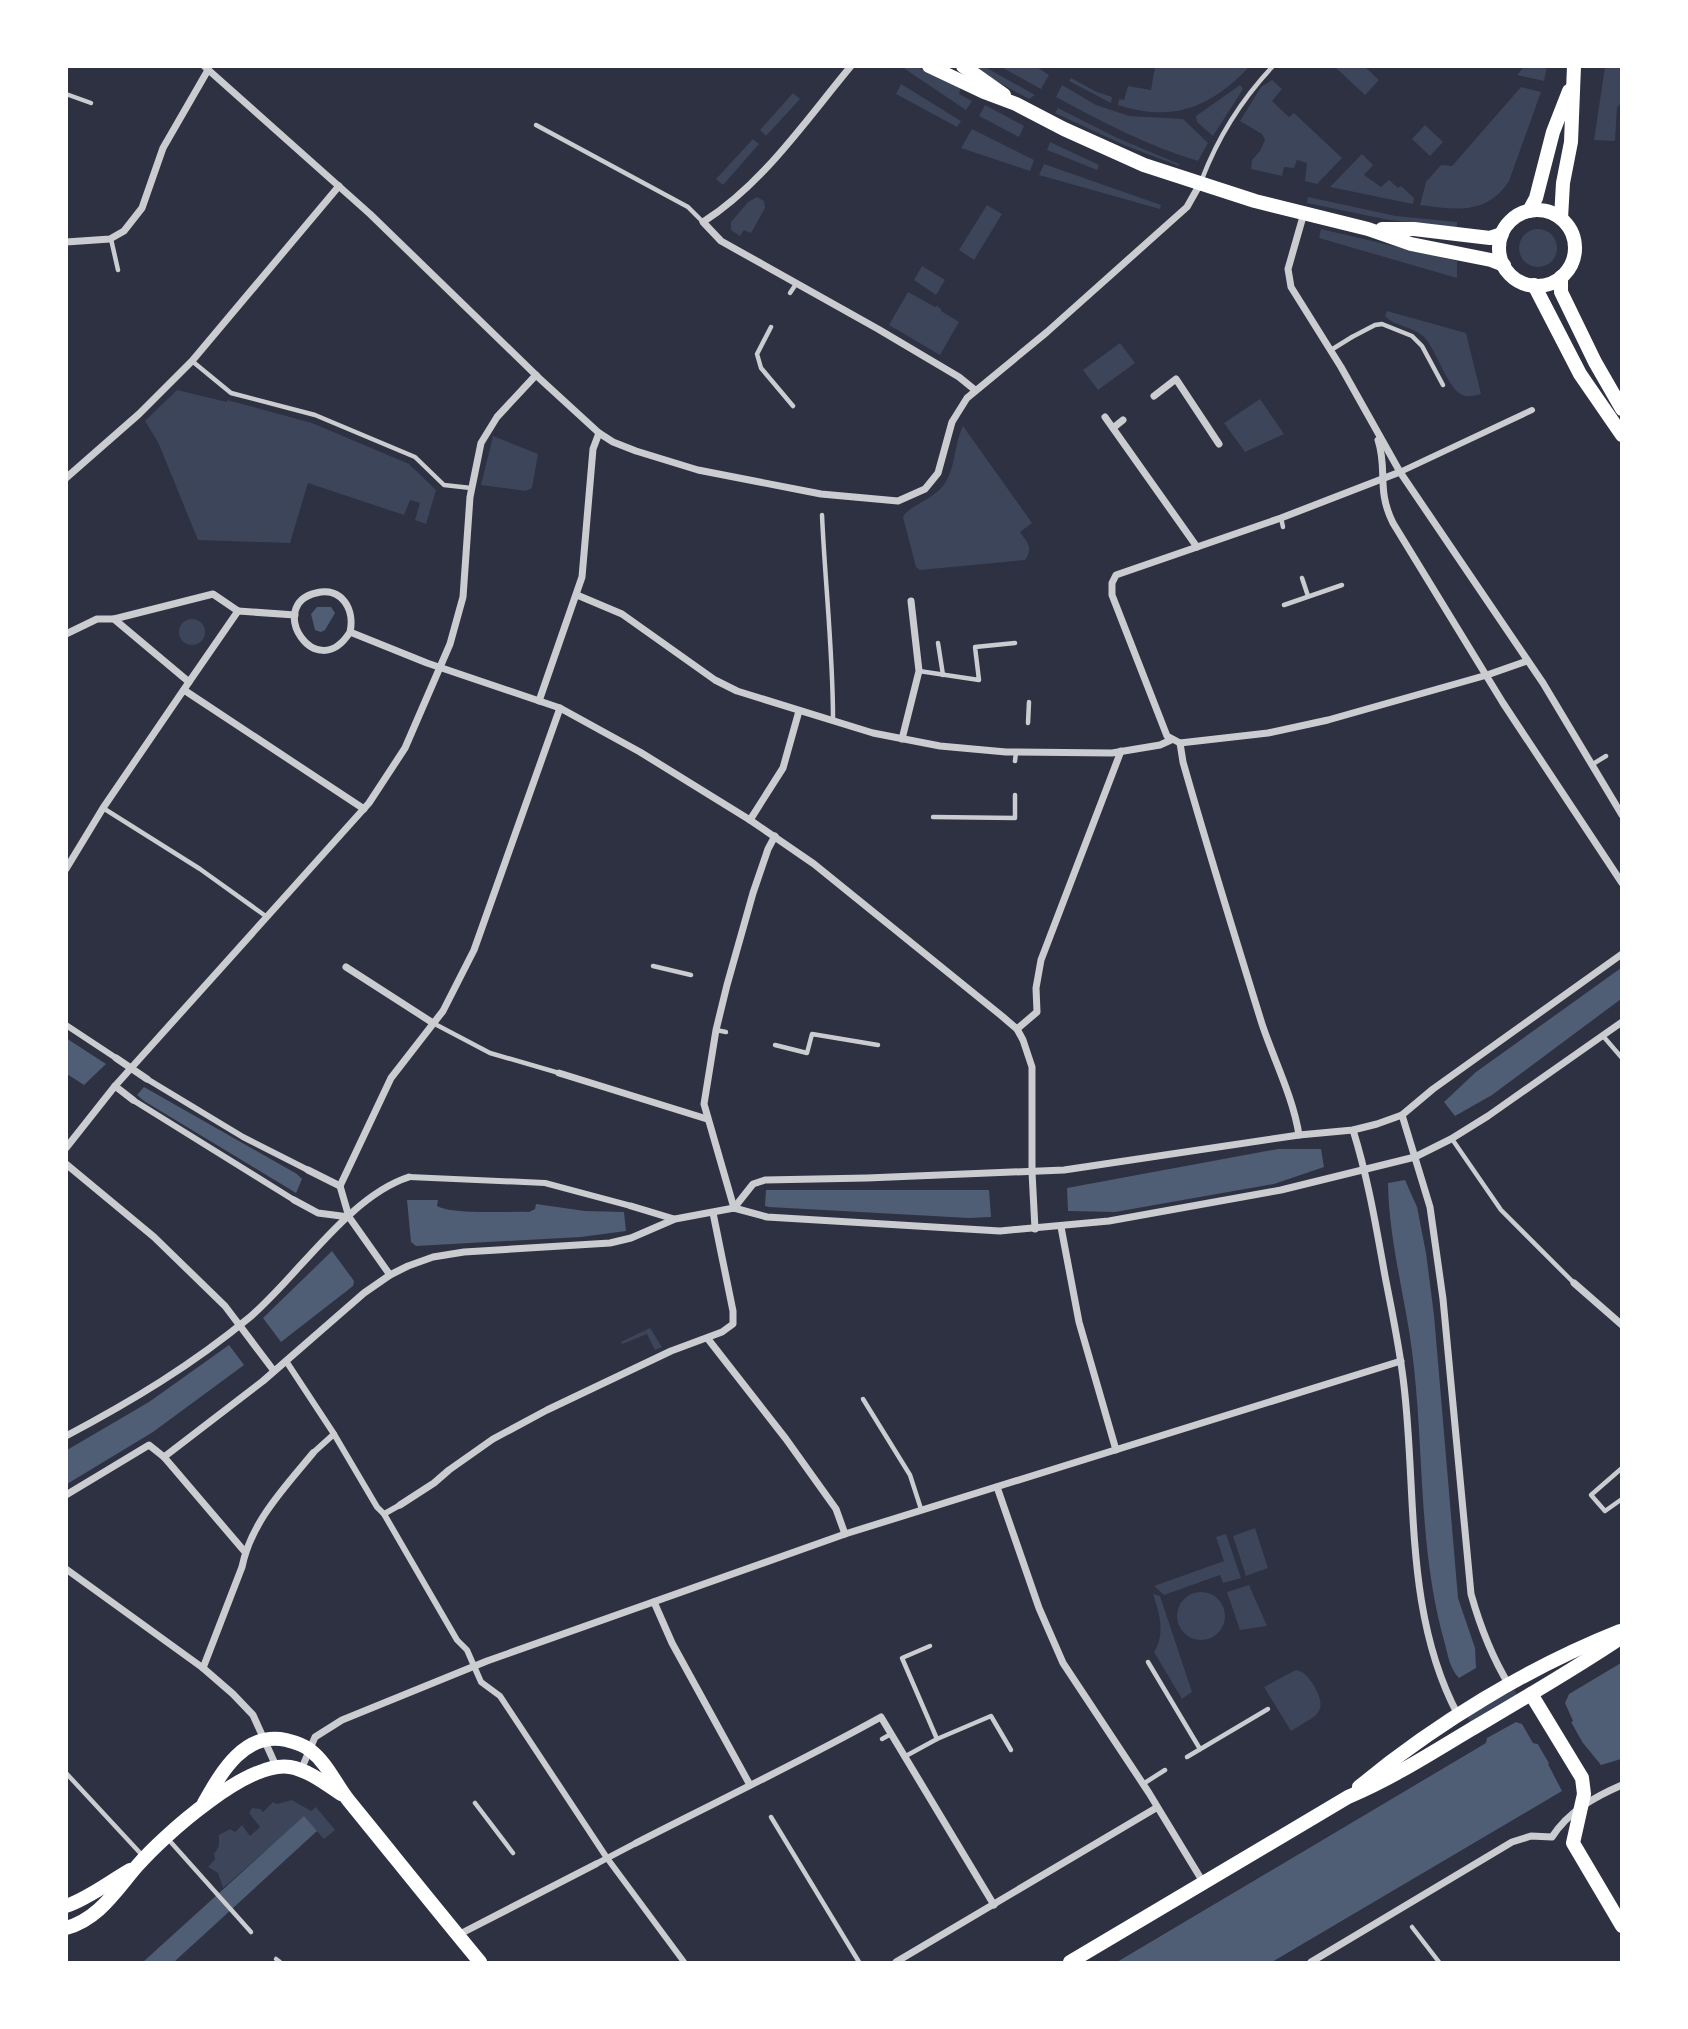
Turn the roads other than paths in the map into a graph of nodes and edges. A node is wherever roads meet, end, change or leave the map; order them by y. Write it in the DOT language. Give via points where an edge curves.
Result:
graph roads {
  1 [pos="852,66"];
  2 [pos="929,66"];
  3 [pos="963,66"];
  4 [pos="1273,66"];
  5 [pos="206,68"];
  6 [pos="1574,73"];
  7 [pos="67,96"];
  8 [pos="91,103"];
  9 [pos="1016,104"];
  10 [pos="536,125"];
  11 [pos="1200,184"];
  12 [pos="339,186"];
  13 [pos="1529,211"];
  14 [pos="1304,213"];
  15 [pos="1561,218"];
  16 [pos="703,222"];
  17 [pos="1368,229"];
  18 [pos="1502,234"];
  19 [pos="110,239"];
  20 [pos="66,242"];
  21 [pos="1504,265"];
  22 [pos="118,270"];
  23 [pos="1561,277"];
  24 [pos="796,284"];
  25 [pos="1534,285"];
  26 [pos="790,293"];
  27 [pos="771,327"];
  28 [pos="1331,350"];
  29 [pos="192,361"];
  30 [pos="536,375"];
  31 [pos="1443,385"];
  32 [pos="975,390"];
  33 [pos="1154,396"];
  34 [pos="793,406"];
  35 [pos="1622,409"];
  36 [pos="1532,410"];
  37 [pos="1105,417"];
  38 [pos="1123,420"];
  39 [pos="1113,428"];
  40 [pos="1376,432"];
  41 [pos="599,433"];
  42 [pos="1622,435"];
  43 [pos="1219,444"];
  44 [pos="1400,472"];
  45 [pos="66,478"];
  46 [pos="1381,479"];
  47 [pos="471,488"];
  48 [pos="822,515"];
  49 [pos="1280,518"];
  50 [pos="1283,527"];
  51 [pos="1197,547"];
  52 [pos="1302,578"];
  53 [pos="1342,584"];
  54 [pos="577,595"];
  55 [pos="1308,596"];
  56 [pos="911,601"];
  57 [pos="1284,605"];
  58 [pos="238,611"];
  59 [pos="295,615"];
  60 [pos="114,619"];
  61 [pos="350,632"];
  62 [pos="66,634"];
  63 [pos="939,643"];
  64 [pos="1016,643"];
  65 [pos="1527,661"];
  66 [pos="440,667"];
  67 [pos="919,671"];
  68 [pos="943,675"];
  69 [pos="1487,675"];
  70 [pos="189,682"];
  71 [pos="184,690"];
  72 [pos="539,701"];
  73 [pos="1029,702"];
  74 [pos="560,709"];
  75 [pos="799,711"];
  76 [pos="833,719"];
  77 [pos="1028,723"];
  78 [pos="902,739"];
  79 [pos="1171,740"];
  80 [pos="1180,743"];
  81 [pos="1121,751"];
  82 [pos="1606,756"];
  83 [pos="1593,764"];
  84 [pos="1015,794"];
  85 [pos="103,808"];
  86 [pos="364,809"];
  87 [pos="1622,815"];
  88 [pos="933,817"];
  89 [pos="750,820"];
  90 [pos="775,836"];
  91 [pos="66,869"];
  92 [pos="1622,883"];
  93 [pos="267,917"];
  94 [pos="1622,954"];
  95 [pos="653,966"];
  96 [pos="346,967"];
  97 [pos="691,975"];
  98 [pos="717,983"];
  99 [pos="727,985"];
  100 [pos="1622,1021"];
  101 [pos="433,1023"];
  102 [pos="66,1025"];
  103 [pos="1017,1029"];
  104 [pos="716,1030"];
  105 [pos="726,1032"];
  106 [pos="1602,1036"];
  107 [pos="775,1045"];
  108 [pos="878,1045"];
  109 [pos="1622,1058"];
  110 [pos="116,1059"];
  111 [pos="131,1069"];
  112 [pos="559,1073"];
  113 [pos="147,1079"];
  114 [pos="115,1086"];
  115 [pos="133,1100"];
  116 [pos="1402,1115"];
  117 [pos="707,1119"];
  118 [pos="1353,1130"];
  119 [pos="1299,1135"];
  120 [pos="1451,1139"];
  121 [pos="66,1147"];
  122 [pos="1415,1157"];
  123 [pos="66,1164"];
  124 [pos="1366,1169"];
  125 [pos="308,1170"];
  126 [pos="1032,1172"];
  127 [pos="410,1177"];
  128 [pos="340,1186"];
  129 [pos="294,1200"];
  130 [pos="631,1206"];
  131 [pos="734,1208"];
  132 [pos="713,1213"];
  133 [pos="349,1217"];
  134 [pos="675,1219"];
  135 [pos="1061,1227"];
  136 [pos="1035,1229"];
  137 [pos="390,1275"];
  138 [pos="1574,1283"];
  139 [pos="240,1324"];
  140 [pos="1622,1325"];
  141 [pos="708,1339"];
  142 [pos="286,1361"];
  143 [pos="1401,1361"];
  144 [pos="274,1371"];
  145 [pos="863,1399"];
  146 [pos="334,1434"];
  147 [pos="66,1436"];
  148 [pos="1116,1450"];
  149 [pos="313,1452"];
  150 [pos="164,1457"];
  151 [pos="1622,1468"];
  152 [pos="998,1487"];
  153 [pos="66,1495"];
  154 [pos="1622,1499"];
  155 [pos="400,1505"];
  156 [pos="922,1510"];
  157 [pos="384,1514"];
  158 [pos="845,1534"];
  159 [pos="245,1552"];
  160 [pos="66,1569"];
  161 [pos="654,1602"];
  162 [pos="1622,1630"];
  163 [pos="1622,1637"];
  164 [pos="930,1646"];
  165 [pos="1148,1662"];
  166 [pos="474,1666"];
  167 [pos="202,1668"];
  168 [pos="1515,1682"];
  169 [pos="1531,1694"];
  170 [pos="1268,1709"];
  171 [pos="1459,1716"];
  172 [pos="891,1734"];
  173 [pos="937,1739"];
  174 [pos="265,1740"];
  175 [pos="882,1740"];
  176 [pos="1200,1749"];
  177 [pos="310,1750"];
  178 [pos="1011,1750"];
  179 [pos="904,1757"];
  180 [pos="1187,1757"];
  181 [pos="276,1766"];
  182 [pos="300,1770"];
  183 [pos="1165,1770"];
  184 [pos="66,1773"];
  185 [pos="1143,1784"];
  186 [pos="1622,1784"];
  187 [pos="750,1785"];
  188 [pos="345,1797"];
  189 [pos="1348,1797"];
  190 [pos="204,1803"];
  191 [pos="475,1803"];
  192 [pos="1581,1806"];
  193 [pos="1156,1808"];
  194 [pos="771,1817"];
  195 [pos="168,1838"];
  196 [pos="636,1843"];
  197 [pos="513,1853"];
  198 [pos="607,1858"];
  199 [pos="141,1862"];
  200 [pos="596,1864"];
  201 [pos="1203,1883"];
  202 [pos="530,1887"];
  203 [pos="535,1896"];
  204 [pos="994,1905"];
  205 [pos="66,1906"];
  206 [pos="1622,1926"];
  207 [pos="1412,1927"];
  208 [pos="66,1928"];
  209 [pos="251,1932"];
  210 [pos="458,1936"];
  211 [pos="480,1962"];
  212 [pos="684,1962"];
  213 [pos="859,1962"];
  214 [pos="896,1962"];
  215 [pos="1070,1962"];
  216 [pos="1311,1962"];
  217 [pos="1439,1962"];
  1 -- 16 [label="street" via="766,168 726,208"];
  2 -- 9 [label="main road"];
  3 -- 9 [label="main road"];
  4 -- 11 [label="lane" via="1243,101"];
  5 -- 12 [label="street"];
  5 -- 19 [label="street" via="163,148 142,208 124,231"];
  6 -- 13 [label="main road"];
  6 -- 15 [label="main road"];
  7 -- 8 [label="lane"];
  9 -- 11 [label="main road" via="1098,145"];
  10 -- 16 [label="lane" via="688,207"];
  11 -- 14 [label="main road"];
  11 -- 32 [label="street" via="1187,207"];
  12 -- 29 [label="street"];
  12 -- 30 [label="street"];
  13 -- 15 [label="main road" via="1546,211"];
  13 -- 18 [label="main road" via="1512,219"];
  14 -- 17 [label="main road"];
  14 -- 28 [label="street" via="1288,277"];
  15 -- 23 [label="main road" via="1572,233 1575,250"];
  16 -- 24 [label="street" via="721,241"];
  17 -- 18 [label="main road" via="1490,238"];
  17 -- 21 [label="main road"];
  18 -- 21 [label="main road" via="1499,250"];
  19 -- 20 [label="street"];
  19 -- 22 [label="lane"];
  21 -- 25 [label="main road" via="1516,279"];
  23 -- 25 [label="main road"];
  23 -- 35 [label="main road" via="1561,292"];
  24 -- 26 [label="lane"];
  24 -- 32 [label="street"];
  25 -- 42 [label="main road" via="1580,374"];
  27 -- 34 [label="lane" via="757,354 761,368"];
  28 -- 31 [label="lane" via="1382,324 1412,336"];
  28 -- 40 [label="street"];
  29 -- 45 [label="street"];
  29 -- 47 [label="lane" via="230,393 315,415 415,457 444,485"];
  30 -- 41 [label="street"];
  30 -- 47 [label="street" via="481,443"];
  32 -- 41 [label="street" via="952,422 934,480 898,501 821,494 698,470 636,451"];
  33 -- 43 [label="street" via="1176,379"];
  36 -- 44 [label="street"];
  37 -- 39 [label="street"];
  38 -- 39 [label="street"];
  39 -- 51 [label="street"];
  40 -- 44 [label="street"];
  40 -- 46 [label="street"];
  41 -- 54 [label="street" via="593,449"];
  44 -- 46 [label="street"];
  44 -- 65 [label="street"];
  46 -- 49 [label="street"];
  46 -- 69 [label="street" via="1385,508 1393,523"];
  47 -- 66 [label="street" via="463,597"];
  48 -- 76 [label="lane"];
  49 -- 50 [label="lane"];
  49 -- 51 [label="street"];
  51 -- 79 [label="street" via="1116,575 1112,583 1112,595"];
  52 -- 55 [label="lane"];
  53 -- 55 [label="lane"];
  54 -- 72 [label="street"];
  54 -- 75 [label="street" via="622,614 737,691"];
  55 -- 57 [label="lane"];
  56 -- 67 [label="street"];
  58 -- 59 [label="street"];
  58 -- 60 [label="street" via="213,594"];
  58 -- 70 [label="street"];
  59 -- 61 [label="street" via="296,632 313,648 335,648"];
  59 -- 61 [label="street" via="313,593 336,594 351,611"];
  60 -- 62 [label="street" via="97,619"];
  60 -- 70 [label="street"];
  61 -- 66 [label="street"];
  63 -- 68 [label="lane"];
  64 -- 68 [label="lane" via="975,647 979,680"];
  65 -- 69 [label="street"];
  65 -- 83 [label="street"];
  66 -- 72 [label="street"];
  66 -- 86 [label="street" via="405,748"];
  67 -- 68 [label="lane"];
  67 -- 78 [label="street"];
  69 -- 80 [label="street" via="1328,720 1268,733"];
  69 -- 92 [label="street"];
  70 -- 71 [label="street"];
  71 -- 85 [label="street"];
  71 -- 86 [label="street"];
  72 -- 74 [label="street"];
  73 -- 77 [label="lane"];
  74 -- 89 [label="street"];
  74 -- 101 [label="street" via="474,950"];
  75 -- 76 [label="street"];
  75 -- 89 [label="street" via="783,768"];
  76 -- 78 [label="street"];
  78 -- 81 [label="street" via="1016,757 1027,749"];
  79 -- 80 [label="street"];
  79 -- 81 [label="street"];
  80 -- 119 [label="street" via="1220,890"];
  81 -- 103 [label="street" via="1041,960 1037,1012"];
  82 -- 83 [label="lane"];
  83 -- 87 [label="street"];
  84 -- 88 [label="lane" via="1015,818"];
  85 -- 91 [label="street"];
  85 -- 93 [label="lane"];
  86 -- 93 [label="street"];
  89 -- 90 [label="street"];
  90 -- 99 [label="street"];
  90 -- 103 [label="street"];
  93 -- 111 [label="street"];
  94 -- 116 [label="street"];
  95 -- 97 [label="lane"];
  96 -- 101 [label="street"];
  98 -- 99 [label="lane"];
  99 -- 104 [label="street"];
  100 -- 106 [label="street"];
  101 -- 112 [label="lane" via="490,1053"];
  101 -- 128 [label="street" via="391,1078"];
  102 -- 110 [label="street"];
  103 -- 126 [label="street" via="1032,1067"];
  104 -- 105 [label="lane"];
  104 -- 117 [label="street" via="704,1104"];
  106 -- 109 [label="lane"];
  106 -- 120 [label="street"];
  107 -- 108 [label="lane" via="807,1053 812,1034"];
  110 -- 111 [label="street"];
  111 -- 113 [label="street"];
  111 -- 114 [label="street"];
  112 -- 117 [label="street"];
  113 -- 125 [label="street"];
  114 -- 115 [label="street"];
  114 -- 121 [label="street"];
  115 -- 129 [label="street"];
  116 -- 118 [label="street"];
  116 -- 122 [label="street"];
  117 -- 131 [label="street"];
  118 -- 119 [label="street"];
  118 -- 124 [label="street"];
  119 -- 126 [label="street"];
  120 -- 122 [label="street"];
  120 -- 138 [label="lane" via="1501,1210"];
  122 -- 124 [label="street"];
  122 -- 168 [label="street" via="1430,1207 1443,1299 1471,1594 1491,1651"];
  123 -- 139 [label="street" via="154,1237"];
  124 -- 135 [label="street" via="1268,1193"];
  124 -- 143 [label="street"];
  125 -- 128 [label="street"];
  126 -- 131 [label="street" via="765,1180 753,1184"];
  126 -- 136 [label="street"];
  127 -- 130 [label="street" via="545,1183"];
  127 -- 133 [label="street" via="394,1182"];
  128 -- 133 [label="street"];
  129 -- 133 [label="street" via="318,1213"];
  130 -- 134 [label="street"];
  131 -- 132 [label="street"];
  131 -- 136 [label="street" via="767,1217 1000,1231"];
  132 -- 134 [label="street"];
  132 -- 141 [label="street" via="733,1324"];
  133 -- 137 [label="street"];
  133 -- 139 [label="street"];
  134 -- 137 [label="street" via="610,1243 464,1252 433,1257"];
  135 -- 136 [label="street"];
  135 -- 148 [label="street" via="1079,1322"];
  137 -- 142 [label="street"];
  138 -- 140 [label="street"];
  139 -- 144 [label="street"];
  139 -- 147 [label="street" via="164,1381"];
  141 -- 155 [label="street" via="671,1351 547,1410 494,1439"];
  141 -- 158 [label="street" via="836,1509"];
  142 -- 144 [label="street"];
  142 -- 146 [label="street"];
  143 -- 148 [label="street"];
  143 -- 171 [label="street" via="1422,1604 1437,1661"];
  144 -- 150 [label="street"];
  145 -- 156 [label="lane" via="911,1475"];
  146 -- 149 [label="street"];
  146 -- 157 [label="street"];
  148 -- 152 [label="street"];
  149 -- 159 [label="street" via="273,1502"];
  150 -- 153 [label="street" via="149,1445"];
  150 -- 159 [label="street"];
  151 -- 154 [label="lane" via="1591,1495 1605,1511"];
  152 -- 156 [label="street"];
  152 -- 185 [label="street" via="1063,1663"];
  155 -- 157 [label="street"];
  156 -- 158 [label="street"];
  157 -- 166 [label="street"];
  158 -- 161 [label="street"];
  159 -- 167 [label="street"];
  160 -- 167 [label="street"];
  161 -- 166 [label="street"];
  161 -- 187 [label="street"];
  162 -- 168 [label="main road"];
  163 -- 169 [label="main road"];
  164 -- 173 [label="lane" via="902,1658"];
  165 -- 176 [label="lane"];
  166 -- 177 [label="street" via="342,1720 316,1737"];
  166 -- 198 [label="street" via="481,1682 500,1696"];
  167 -- 174 [label="street" via="253,1715"];
  168 -- 171 [label="main road"];
  169 -- 189 [label="main road" via="1377,1785"];
  169 -- 192 [label="main road" via="1584,1786"];
  170 -- 176 [label="lane"];
  171 -- 189 [label="main road"];
  172 -- 175 [label="lane"];
  172 -- 179 [label="street"];
  172 -- 187 [label="street" via="881,1717"];
  173 -- 178 [label="lane" via="990,1716"];
  173 -- 179 [label="lane"];
  174 -- 177 [label="main road" via="284,1740"];
  174 -- 181 [label="street"];
  174 -- 190 [label="main road" via="230,1762"];
  176 -- 180 [label="lane"];
  177 -- 182 [label="street"];
  177 -- 188 [label="main road"];
  179 -- 204 [label="street"];
  181 -- 182 [label="main road"];
  181 -- 190 [label="main road" via="250,1774"];
  182 -- 188 [label="main road"];
  183 -- 185 [label="lane"];
  184 -- 199 [label="lane"];
  185 -- 193 [label="street"];
  186 -- 192 [label="street"];
  187 -- 196 [label="street"];
  188 -- 210 [label="main road"];
  189 -- 201 [label="main road"];
  190 -- 195 [label="main road"];
  191 -- 197 [label="lane"];
  192 -- 206 [label="main road" via="1573,1843"];
  192 -- 216 [label="street" via="1552,1837 1531,1836 1512,1842"];
  193 -- 201 [label="street"];
  193 -- 204 [label="street"];
  194 -- 213 [label="lane"];
  195 -- 199 [label="main road"];
  195 -- 209 [label="lane"];
  196 -- 198 [label="street"];
  198 -- 200 [label="street"];
  198 -- 212 [label="street"];
  199 -- 205 [label="main road"];
  199 -- 208 [label="main road" via="100,1909"];
  200 -- 203 [label="street"];
  201 -- 215 [label="main road"];
  202 -- 203 [label="lane"];
  203 -- 210 [label="street"];
  204 -- 214 [label="street"];
  207 -- 217 [label="lane"];
  210 -- 211 [label="main road"];
}
